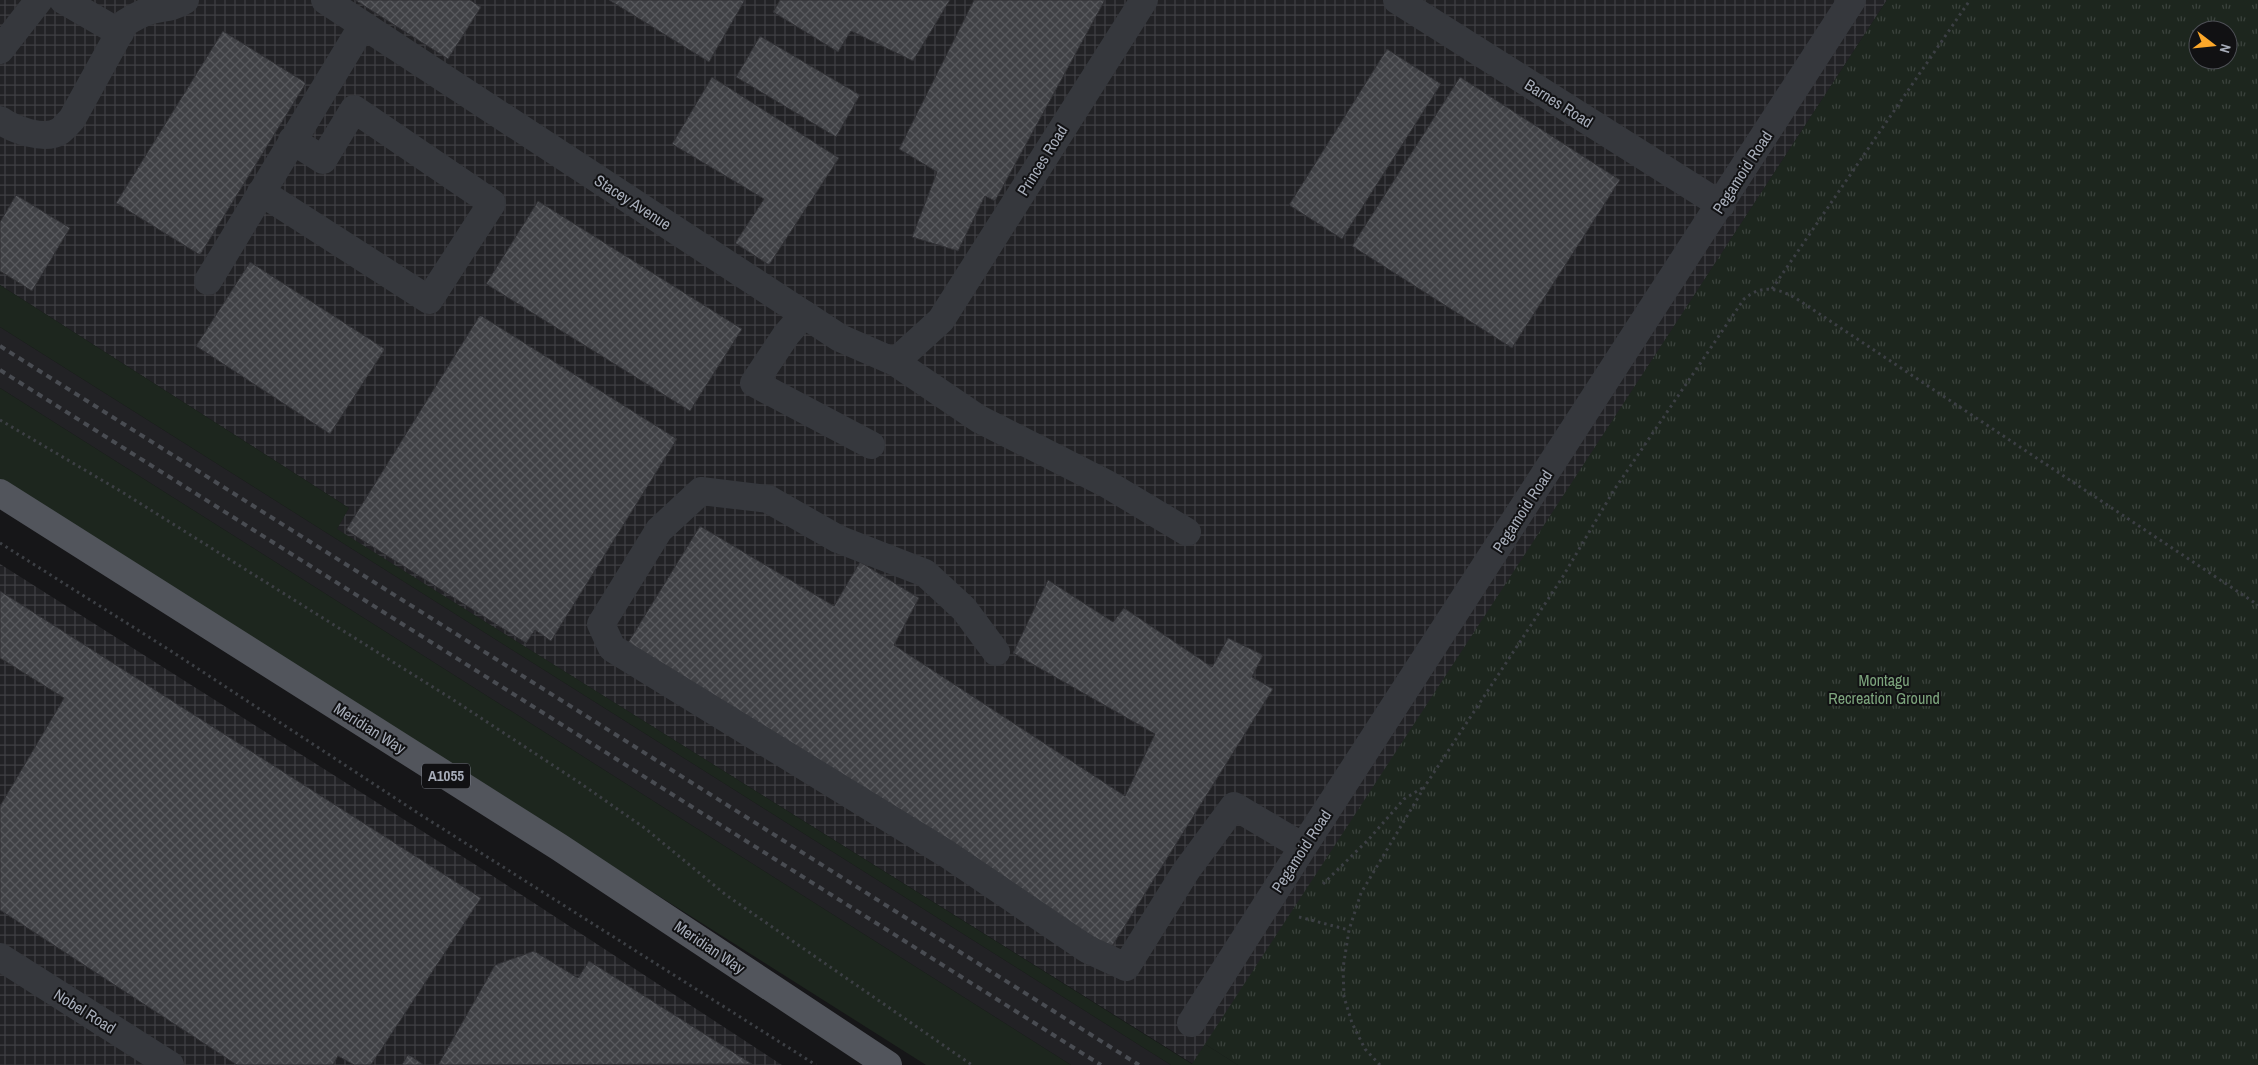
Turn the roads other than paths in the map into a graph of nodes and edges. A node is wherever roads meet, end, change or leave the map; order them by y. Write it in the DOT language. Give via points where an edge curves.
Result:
graph roads {
  1 [pos="39,0"];
  2 [pos="63,0"];
  3 [pos="185,0"];
  4 [pos="324,0"];
  5 [pos="1144,0"];
  6 [pos="1397,0"];
  7 [pos="1852,0"];
  8 [pos="363,25"];
  9 [pos="120,33"];
  10 [pos="0,50"];
  11 [pos="0,120"];
  12 [pos="292,140"];
  13 [pos="261,192"];
  14 [pos="1721,205"];
  15 [pos="208,281"];
  16 [pos="804,314"];
  17 [pos="895,362"];
  18 [pos="871,445"];
  19 [pos="0,493"];
  20 [pos="1187,532"];
  21 [pos="996,652"];
  22 [pos="1303,847"];
  23 [pos="0,957"];
  24 [pos="1191,1023"];
  25 [pos="170,1065"];
  26 [pos="888,1065"];
  1 -- 10 [label="street"];
  2 -- 9 [label="street"];
  3 -- 9 [label="street" via="172,8 138,15 126,23"];
  4 -- 8 [label="street, Stacey Avenue"];
  5 -- 17 [label="street, Princes Road" via="941,320"];
  6 -- 14 [label="street, Barnes Road"];
  7 -- 14 [label="street, Pegamoid Road"];
  8 -- 12 [label="street"];
  8 -- 16 [label="street, Stacey Avenue"];
  9 -- 11 [label="street" via="72,119 59,132 43,135"];
  12 -- 13 [label="street"];
  12 -- 13 [label="street" via="323,160 354,109 492,203 429,300"];
  13 -- 15 [label="street"];
  14 -- 22 [label="street, Pegamoid Road"];
  16 -- 17 [label="street, Stacey Avenue" via="840,338"];
  16 -- 18 [label="street" via="754,383"];
  17 -- 20 [label="street, Stacey Avenue" via="979,419 1107,484"];
  19 -- 26 [label="main road, Meridian Way / A1055" via="559,847"];
  21 -- 22 [label="street" via="964,609 925,573 838,539 768,499 701,491 659,530 601,624 612,648 947,854 1087,949 1126,967 1186,871 1234,806"];
  22 -- 24 [label="street, Pegamoid Road"];
  23 -- 25 [label="street, Nobel Road"];
}
